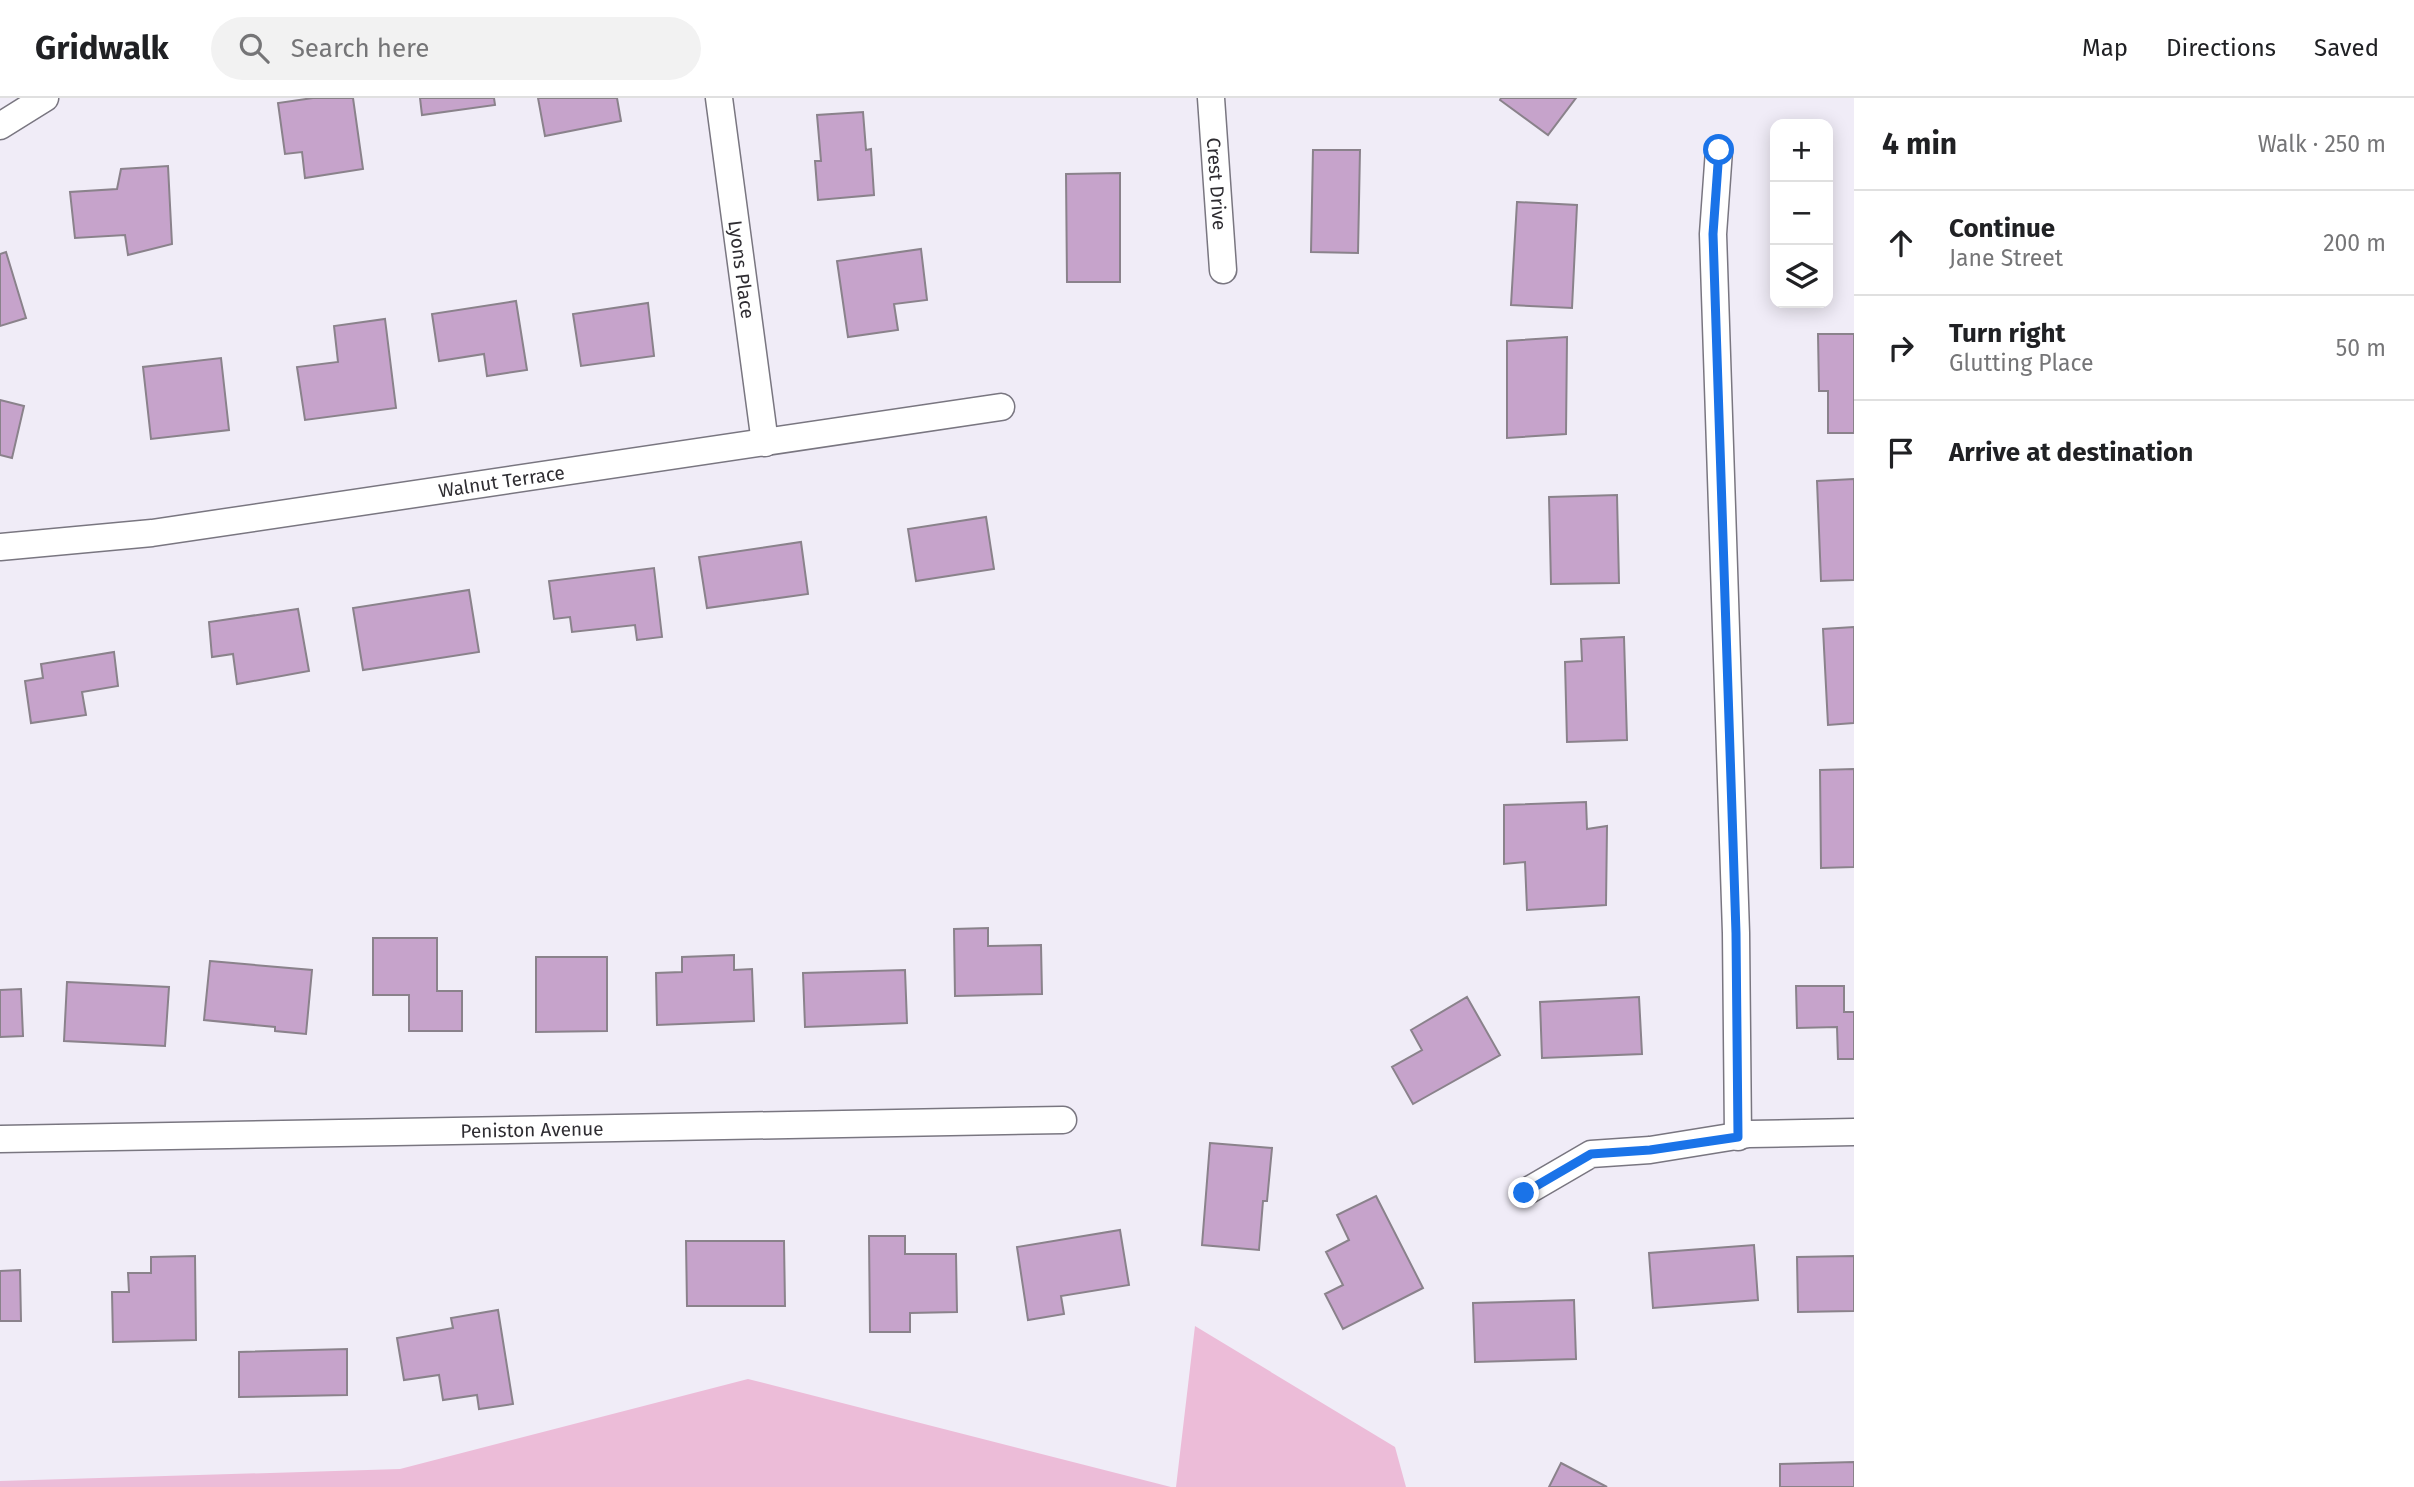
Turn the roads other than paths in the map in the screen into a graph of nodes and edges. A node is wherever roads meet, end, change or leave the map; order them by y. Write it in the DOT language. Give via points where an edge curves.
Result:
graph roads {
  1 [pos="45,98"];
  2 [pos="719,98"];
  3 [pos="1211,98"];
  4 [pos="0,126"];
  5 [pos="1719,150"];
  6 [pos="1223,270"];
  7 [pos="1001,407"];
  8 [pos="765,443"];
  9 [pos="0,547"];
  10 [pos="1063,1120"];
  11 [pos="1854,1132"];
  12 [pos="1738,1137"];
  13 [pos="0,1139"];
  14 [pos="1524,1193"];
  1 -- 4 [label="street"];
  2 -- 8 [label="street, Lyons Place"];
  3 -- 6 [label="street, Crest Drive"];
  5 -- 12 [label="street" via="1713,234"];
  7 -- 8 [label="street, Walnut Terrace"];
  8 -- 9 [label="street, Walnut Terrace" via="152,533"];
  10 -- 13 [label="street, Peniston Avenue"];
  11 -- 12 [label="street"];
  12 -- 14 [label="street" via="1591,1154"];
}
